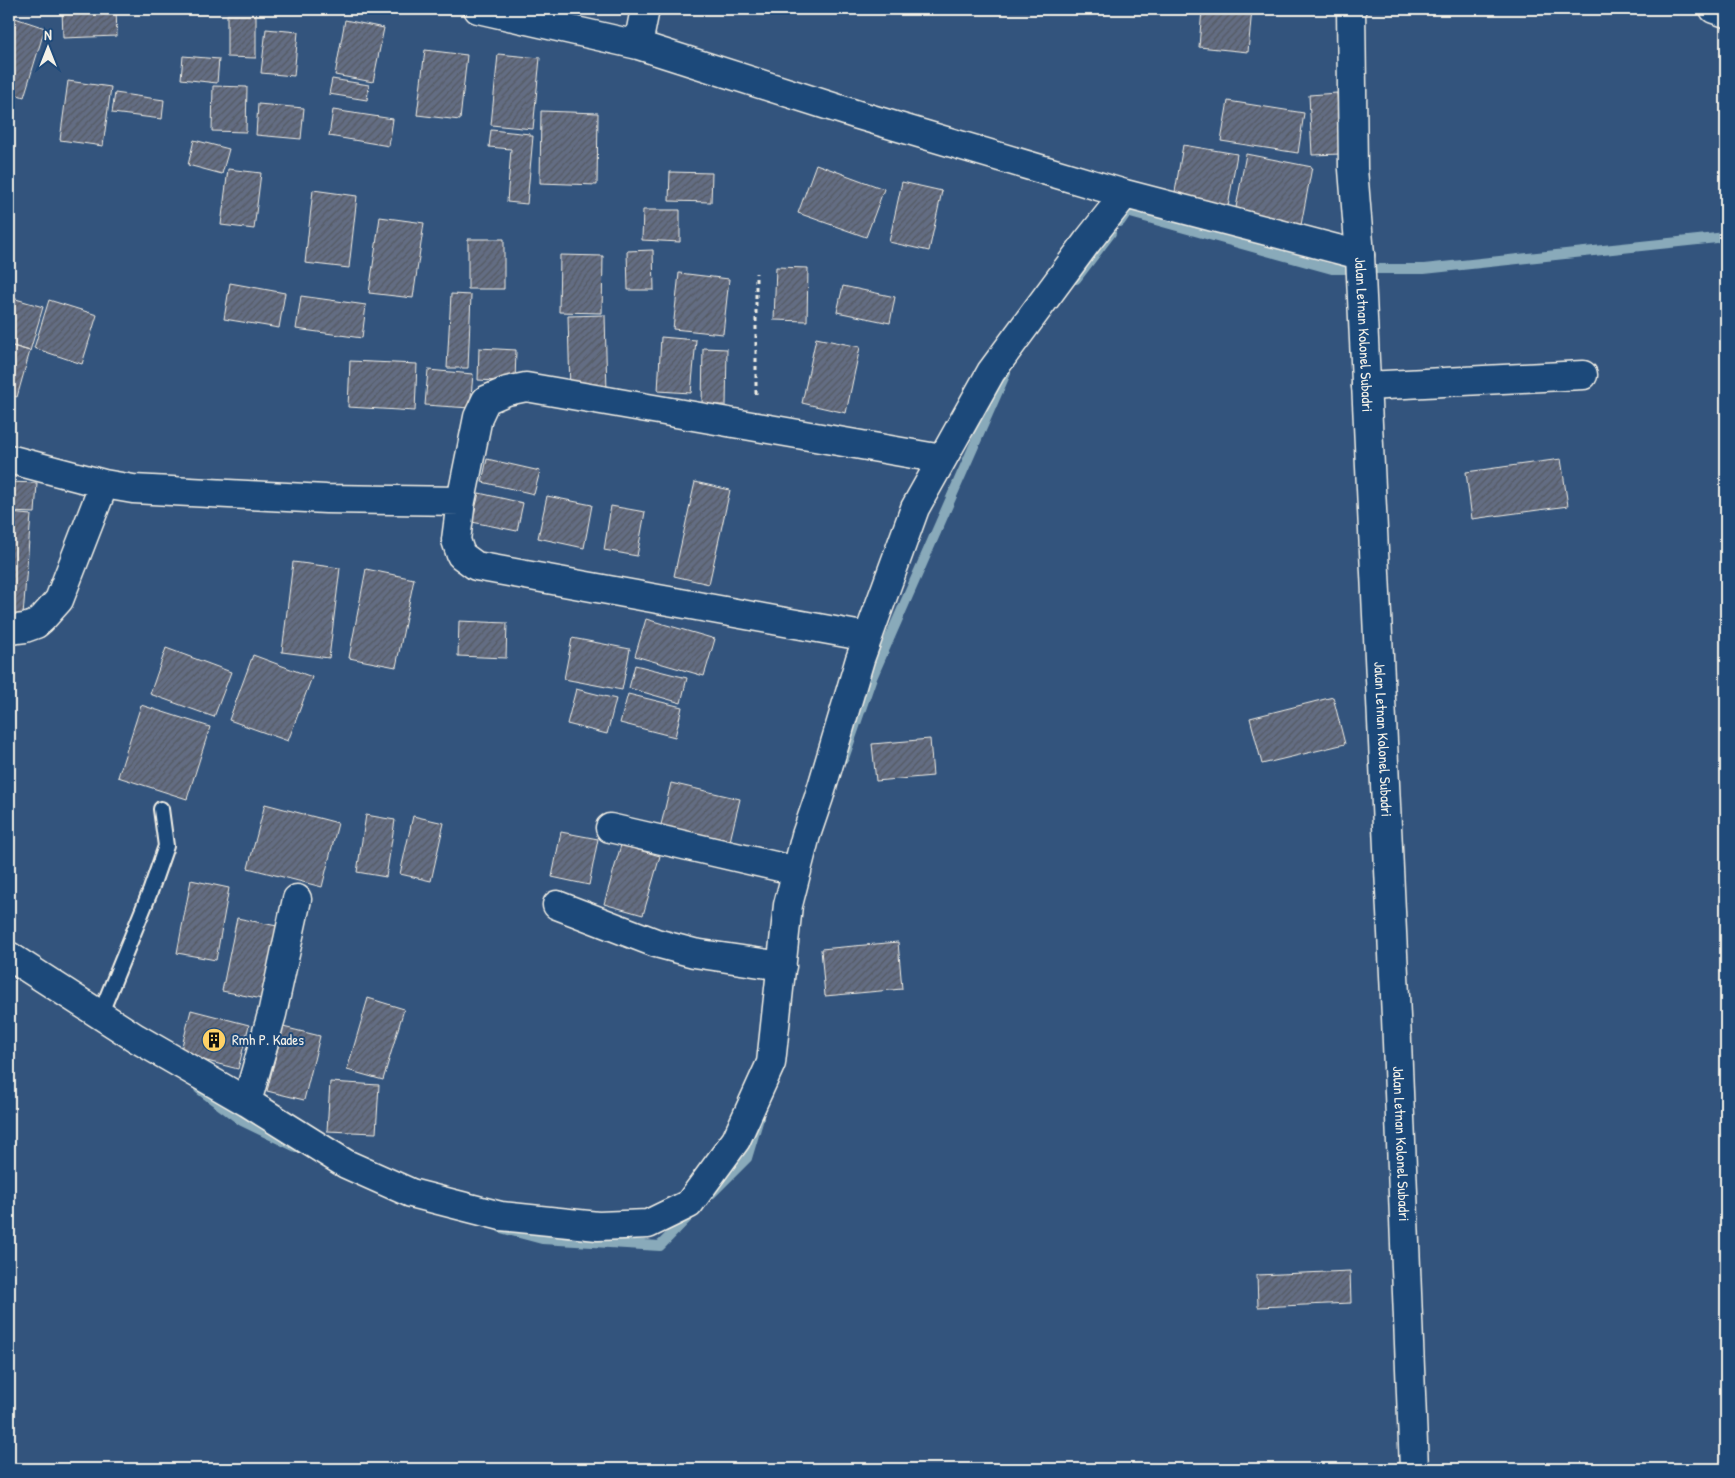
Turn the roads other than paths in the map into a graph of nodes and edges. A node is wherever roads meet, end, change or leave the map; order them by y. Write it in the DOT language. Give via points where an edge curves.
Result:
graph roads {
  1 [pos="478,9"];
  2 [pos="645,9"];
  3 [pos="1351,9"];
  4 [pos="1714,9"];
  5 [pos="1726,13"];
  6 [pos="638,45"];
  7 [pos="1125,194"];
  8 [pos="1360,256"];
  9 [pos="1583,375"];
  10 [pos="1366,386"];
  11 [pos="9,459"];
  12 [pos="942,459"];
  13 [pos="104,484"];
  14 [pos="461,501"];
  15 [pos="9,630"];
  16 [pos="868,637"];
  17 [pos="160,809"];
  18 [pos="610,828"];
  19 [pos="797,871"];
  20 [pos="297,899"];
  21 [pos="557,905"];
  22 [pos="9,956"];
  23 [pos="782,966"];
  24 [pos="100,1015"];
  25 [pos="247,1102"];
  26 [pos="1414,1469"];
  1 -- 6 [label="street"];
  2 -- 6 [label="street"];
  3 -- 8 [label="street, Jalan Letnan Kolonel Subadri" via="1353,170"];
  4 -- 5 [label="street"];
  6 -- 7 [label="street" via="858,115"];
  7 -- 8 [label="street"];
  7 -- 12 [label="street" via="991,372"];
  8 -- 10 [label="street, Jalan Letnan Kolonel Subadri"];
  9 -- 10 [label="street"];
  10 -- 26 [label="street, Jalan Letnan Kolonel Subadri"];
  11 -- 13 [label="street"];
  12 -- 14 [label="street" via="526,387 486,400 478,417"];
  12 -- 16 [label="street" via="915,508"];
  13 -- 14 [label="street" via="133,489 316,498"];
  13 -- 15 [label="street" via="58,600 36,624"];
  14 -- 16 [label="street" via="456,540 461,555 476,566"];
  16 -- 19 [label="street"];
  17 -- 24 [label="lane" via="166,846"];
  18 -- 19 [label="street"];
  19 -- 23 [label="street" via="788,905"];
  20 -- 25 [label="street" via="272,1014"];
  21 -- 23 [label="street" via="656,943 694,953"];
  22 -- 24 [label="street"];
  23 -- 25 [label="street" via="772,1063 736,1140 689,1204 648,1224 598,1226 501,1216 412,1193 346,1164"];
  24 -- 25 [label="street"];
}
